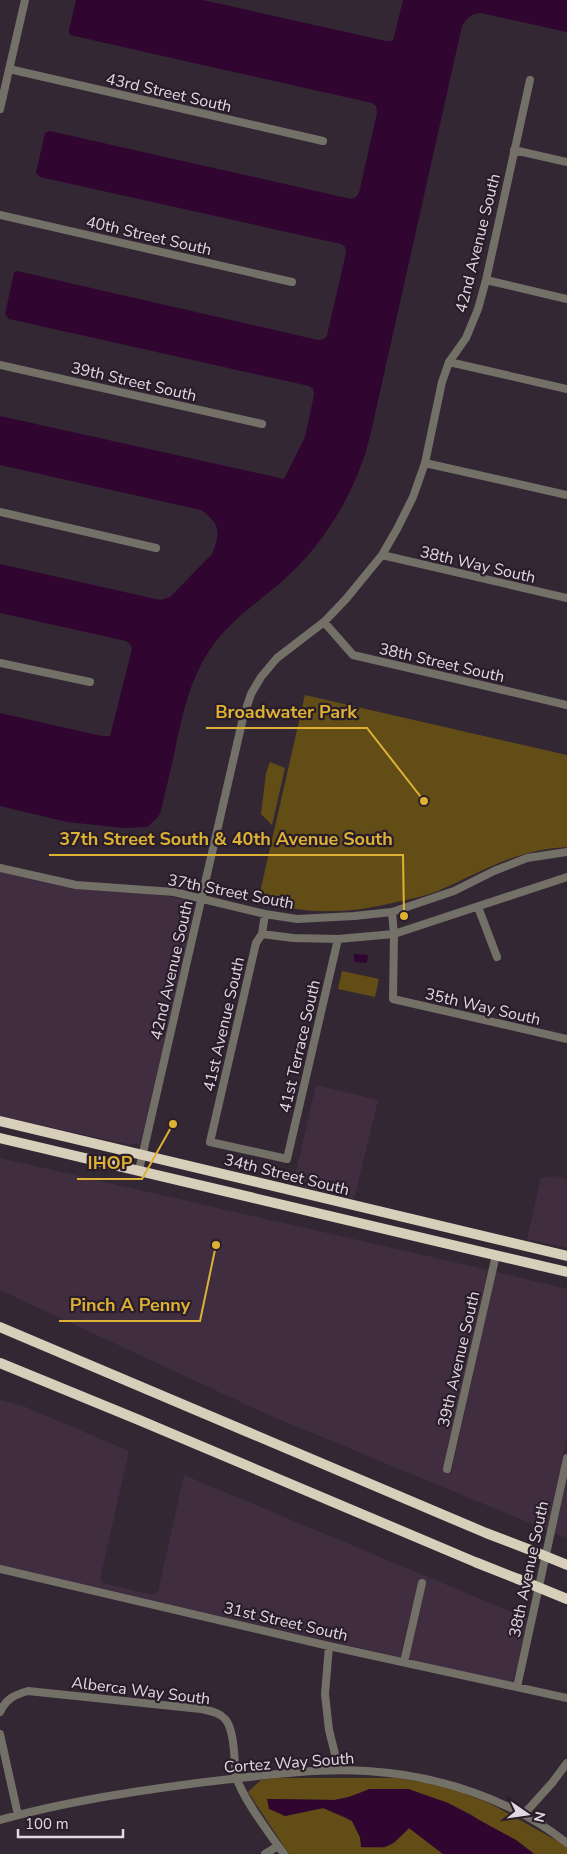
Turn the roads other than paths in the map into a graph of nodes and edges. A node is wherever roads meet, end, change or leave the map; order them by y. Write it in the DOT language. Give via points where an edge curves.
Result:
graph roads {
  1 [pos="25,0"];
  2 [pos="9,69"];
  3 [pos="530,80"];
  4 [pos="0,109"];
  5 [pos="323,141"];
  6 [pos="514,150"];
  7 [pos="567,162"];
  8 [pos="0,215"];
  9 [pos="486,280"];
  10 [pos="292,282"];
  11 [pos="567,299"];
  12 [pos="449,362"];
  13 [pos="0,365"];
  14 [pos="567,389"];
  15 [pos="262,424"];
  16 [pos="425,463"];
  17 [pos="567,495"];
  18 [pos="0,512"];
  19 [pos="156,548"];
  20 [pos="382,556"];
  21 [pos="567,598"];
  22 [pos="324,622"];
  23 [pos="0,663"];
  24 [pos="90,682"];
  25 [pos="567,705"];
  26 [pos="567,852"];
  27 [pos="0,868"];
  28 [pos="567,877"];
  29 [pos="201,898"];
  30 [pos="478,907"];
  31 [pos="392,912"];
  32 [pos="266,914"];
  33 [pos="262,934"];
  34 [pos="394,934"];
  35 [pos="338,939"];
  36 [pos="497,957"];
  37 [pos="567,1040"];
  38 [pos="0,1121"];
  39 [pos="0,1138"];
  40 [pos="142,1155"];
  41 [pos="287,1159"];
  42 [pos="139,1170"];
  43 [pos="396,1216"];
  44 [pos="334,1217"];
  45 [pos="450,1228"];
  46 [pos="394,1231"];
  47 [pos="496,1255"];
  48 [pos="567,1256"];
  49 [pos="567,1272"];
  50 [pos="0,1327"];
  51 [pos="0,1363"];
  52 [pos="567,1458"];
  53 [pos="447,1469"];
  54 [pos="567,1565"];
  55 [pos="0,1569"];
  56 [pos="422,1583"];
  57 [pos="567,1599"];
  58 [pos="329,1646"];
  59 [pos="404,1662"];
  60 [pos="517,1687"];
  61 [pos="567,1698"];
  62 [pos="0,1712"];
  63 [pos="0,1734"];
  64 [pos="567,1763"];
  65 [pos="339,1770"];
  66 [pos="236,1778"];
  67 [pos="18,1814"];
  68 [pos="524,1814"];
  69 [pos="0,1820"];
  70 [pos="567,1843"];
  71 [pos="278,1846"];
  72 [pos="265,1854"];
  73 [pos="284,1854"];
  1 -- 2 [label="street"];
  2 -- 4 [label="street"];
  2 -- 5 [label="street, 43rd Street South"];
  3 -- 6 [label="street, 42nd Avenue South"];
  6 -- 7 [label="street"];
  6 -- 9 [label="street, 42nd Avenue South"];
  8 -- 10 [label="street, 40th Street South"];
  9 -- 11 [label="street"];
  9 -- 12 [label="street, 42nd Avenue South" via="466,338"];
  12 -- 14 [label="street"];
  12 -- 16 [label="street, 42nd Avenue South"];
  13 -- 15 [label="street, 39th Street South"];
  16 -- 17 [label="street"];
  16 -- 20 [label="street, 42nd Avenue South" via="413,497"];
  18 -- 19 [label="street"];
  20 -- 21 [label="street, 38th Way South"];
  20 -- 22 [label="street, 42nd Avenue South"];
  22 -- 25 [label="street, 38th Street South" via="353,655"];
  22 -- 29 [label="street, 42nd Avenue South" via="277,658 251,694"];
  23 -- 24 [label="street"];
  26 -- 31 [label="street, 37th Street South" via="527,858 454,891"];
  27 -- 29 [label="street, 37th Street South" via="76,885 149,889"];
  28 -- 30 [label="street"];
  29 -- 32 [label="street, 37th Street South"];
  29 -- 40 [label="street, 42nd Avenue South"];
  30 -- 34 [label="street"];
  30 -- 36 [label="street"];
  31 -- 32 [label="street, 37th Street South" via="297,918"];
  31 -- 34 [label="street"];
  32 -- 33 [label="street, 41st Avenue South"];
  33 -- 35 [label="street"];
  33 -- 41 [label="street, 41st Avenue South" via="256,943 210,1142"];
  34 -- 35 [label="street"];
  34 -- 37 [label="street, 35th Way South" via="393,999"];
  35 -- 41 [label="street, 41st Terrace South"];
  38 -- 40 [label="highway, 34th Street South"];
  39 -- 42 [label="highway, 34th Street South"];
  40 -- 42 [label="street, 42nd Avenue South"];
  40 -- 43 [label="highway, 34th Street South"];
  42 -- 44 [label="highway, 34th Street South"];
  43 -- 44 [label="highway" via="386,1220 352,1212"];
  43 -- 45 [label="highway, 34th Street South"];
  44 -- 46 [label="highway, 34th Street South"];
  45 -- 46 [label="highway" via="431,1231 407,1225"];
  45 -- 48 [label="highway, 34th Street South"];
  46 -- 47 [label="highway, 34th Street South"];
  47 -- 49 [label="highway, 34th Street South"];
  47 -- 53 [label="street, 39th Avenue South"];
  50 -- 54 [label="highway, bridge"];
  51 -- 57 [label="highway, bridge"];
  52 -- 60 [label="street, 38th Avenue South"];
  55 -- 58 [label="street, 31st Street South"];
  56 -- 59 [label="street"];
  58 -- 59 [label="street, 31st Street South"];
  58 -- 65 [label="street" via="325,1694 329,1730"];
  59 -- 60 [label="street, 31st Street South"];
  60 -- 61 [label="street, 31st Street South"];
  62 -- 66 [label="street, Alberca Way South" via="14,1695 28,1691 217,1713 226,1720 231,1732"];
  63 -- 67 [label="street"];
  64 -- 68 [label="street"];
  65 -- 66 [label="street, Cortez Way South"];
  65 -- 68 [label="street, Cortez Way South" via="403,1774 433,1781 468,1791"];
  66 -- 67 [label="street, Cortez Way South" via="100,1797"];
  66 -- 71 [label="street, Alberca Way South"];
  67 -- 69 [label="street, Cortez Way South"];
  68 -- 70 [label="street, Cortez Way South"];
  71 -- 72 [label="street"];
  71 -- 73 [label="street, Alberca Way South"];
}
